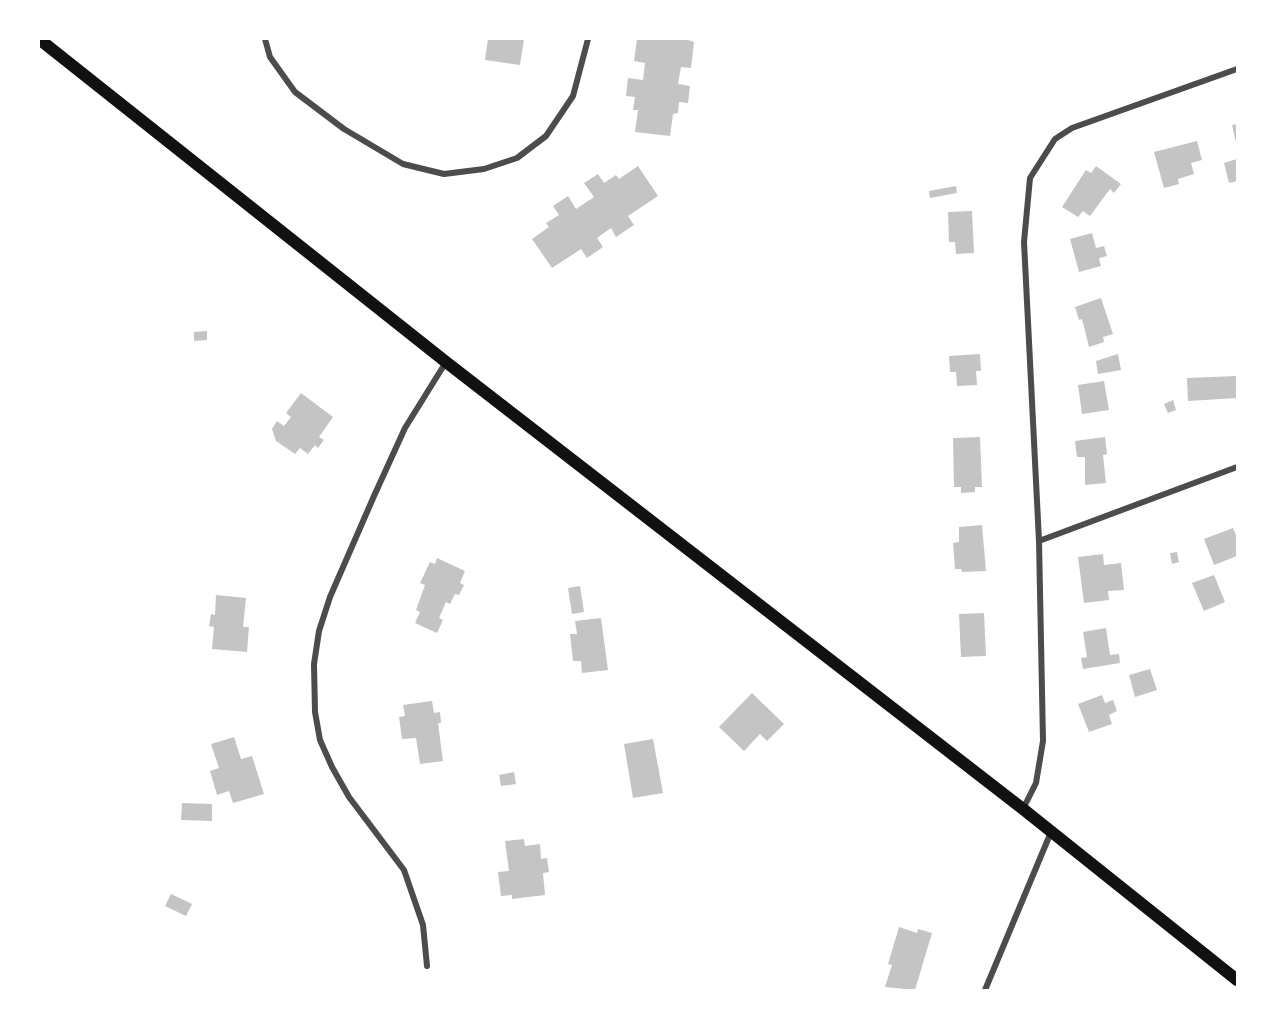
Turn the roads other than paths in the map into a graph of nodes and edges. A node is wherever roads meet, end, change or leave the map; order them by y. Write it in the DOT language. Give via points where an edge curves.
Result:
graph roads {
  1 [pos="39,39"];
  2 [pos="265,39"];
  3 [pos="588,39"];
  4 [pos="1237,69"];
  5 [pos="446,363"];
  6 [pos="1237,467"];
  7 [pos="1039,541"];
  8 [pos="1023,809"];
  9 [pos="1050,832"];
  10 [pos="427,966"];
  11 [pos="1237,980"];
  12 [pos="985,990"];
  1 -- 5 [label="main road"];
  2 -- 3 [label="street" via="270,57 295,92 344,129 403,164 444,174 484,169 517,158 546,136 573,96"];
  4 -- 7 [label="street" via="1072,128 1054,139 1030,178 1024,242"];
  5 -- 8 [label="main road"];
  5 -- 10 [label="street" via="405,428 374,496 330,597 314,664 320,740 349,797 404,870 423,925"];
  6 -- 7 [label="street"];
  7 -- 8 [label="street" via="1043,741 1036,783"];
  8 -- 9 [label="main road"];
  9 -- 11 [label="main road"];
  9 -- 12 [label="street"];
}
